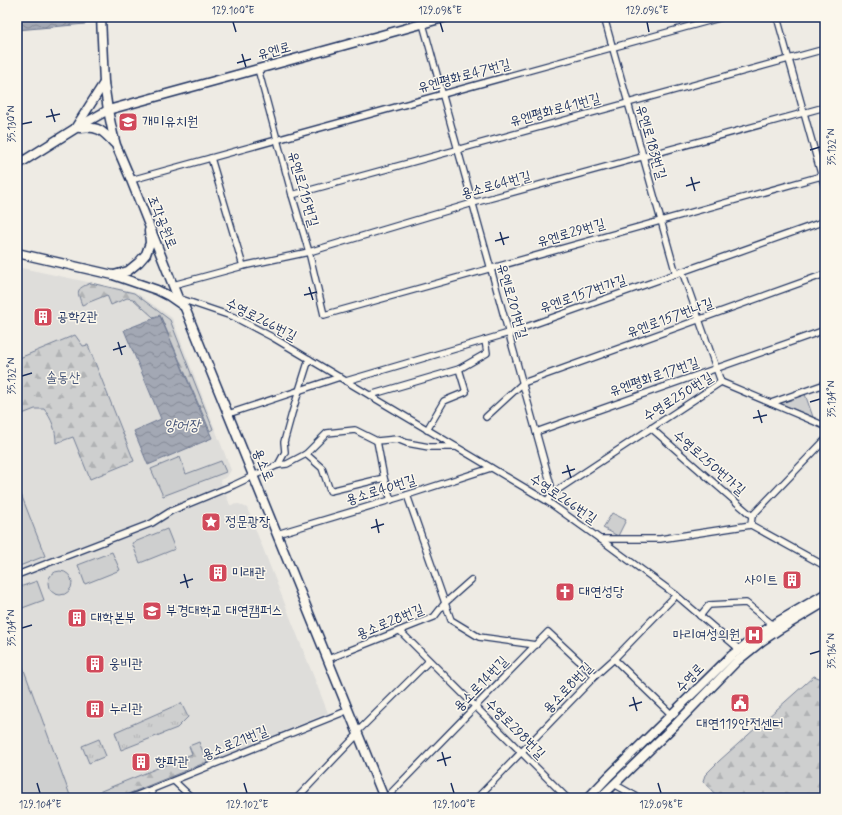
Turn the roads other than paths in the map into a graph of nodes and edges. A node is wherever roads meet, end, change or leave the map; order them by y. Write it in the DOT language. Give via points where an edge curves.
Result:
graph roads {
  1 [pos="101,17"];
  2 [pos="447,17"];
  3 [pos="604,17"];
  4 [pos="723,17"];
  5 [pos="777,17"];
  6 [pos="423,24"];
  7 [pos="612,47"];
  8 [pos="825,49"];
  9 [pos="789,59"];
  10 [pos="258,69"];
  11 [pos="104,83"];
  12 [pos="442,94"];
  13 [pos="628,103"];
  14 [pos="825,107"];
  15 [pos="108,110"];
  16 [pos="804,113"];
  17 [pos="76,128"];
  18 [pos="277,140"];
  19 [pos="116,145"];
  20 [pos="458,149"];
  21 [pos="643,157"];
  22 [pos="211,158"];
  23 [pos="17,165"];
  24 [pos="823,176"];
  25 [pos="131,180"];
  26 [pos="825,188"];
  27 [pos="292,195"];
  28 [pos="473,204"];
  29 [pos="661,221"];
  30 [pos="825,221"];
  31 [pos="149,226"];
  32 [pos="309,252"];
  33 [pos="17,253"];
  34 [pos="243,266"];
  35 [pos="491,268"];
  36 [pos="682,271"];
  37 [pos="676,274"];
  38 [pos="825,274"];
  39 [pos="113,275"];
  40 [pos="173,285"];
  41 [pos="178,298"];
  42 [pos="185,308"];
  43 [pos="324,315"];
  44 [pos="699,320"];
  45 [pos="825,330"];
  46 [pos="509,333"];
  47 [pos="485,340"];
  48 [pos="308,359"];
  49 [pos="716,368"];
  50 [pos="459,369"];
  51 [pos="340,377"];
  52 [pos="346,381"];
  53 [pos="721,382"];
  54 [pos="523,383"];
  55 [pos="825,384"];
  56 [pos="299,390"];
  57 [pos="370,395"];
  58 [pos="771,403"];
  59 [pos="228,414"];
  60 [pos="486,417"];
  61 [pos="825,426"];
  62 [pos="650,428"];
  63 [pos="427,430"];
  64 [pos="536,432"];
  65 [pos="825,440"];
  66 [pos="377,441"];
  67 [pos="456,447"];
  68 [pos="306,454"];
  69 [pos="278,465"];
  70 [pos="491,468"];
  71 [pos="253,476"];
  72 [pos="384,478"];
  73 [pos="553,493"];
  74 [pos="407,495"];
  75 [pos="391,500"];
  76 [pos="547,501"];
  77 [pos="752,516"];
  78 [pos="751,525"];
  79 [pos="277,534"];
  80 [pos="600,538"];
  81 [pos="825,566"];
  82 [pos="17,575"];
  83 [pos="471,580"];
  84 [pos="825,594"];
  85 [pos="676,595"];
  86 [pos="825,602"];
  87 [pos="445,603"];
  88 [pos="700,616"];
  89 [pos="773,625"];
  90 [pos="400,631"];
  91 [pos="536,645"];
  92 [pos="739,649"];
  93 [pos="328,659"];
  94 [pos="614,659"];
  95 [pos="429,661"];
  96 [pos="595,676"];
  97 [pos="476,707"];
  98 [pos="349,710"];
  99 [pos="672,715"];
  100 [pos="358,733"];
  101 [pos="522,752"];
  102 [pos="174,780"];
  103 [pos="614,784"];
  104 [pos="150,790"];
  105 [pos="130,798"];
  106 [pos="153,798"];
  107 [pos="192,798"];
  108 [pos="297,798"];
  109 [pos="385,798"];
  110 [pos="477,798"];
  111 [pos="567,798"];
  112 [pos="588,798"];
  113 [pos="600,798"];
  114 [pos="639,798"];
  1 -- 11 [label="main road"];
  2 -- 6 [label="main road, 유엔로"];
  3 -- 7 [label="street, 유엔로183번길"];
  4 -- 7 [label="street, 유엔평화로47번길"];
  5 -- 9 [label="street"];
  6 -- 10 [label="main road, 유엔로"];
  6 -- 12 [label="street, 유엔로201번길"];
  7 -- 12 [label="street, 유엔평화로47번길"];
  7 -- 13 [label="street, 유엔로183번길"];
  8 -- 9 [label="street, 유엔평화로41번길"];
  9 -- 13 [label="street, 유엔평화로41번길"];
  9 -- 16 [label="street"];
  10 -- 15 [label="main road, 유엔로"];
  10 -- 18 [label="street, 유엔로215번길"];
  11 -- 15 [label="main road"];
  11 -- 17 [label="main road"];
  12 -- 18 [label="street, 유엔평화로47번길"];
  12 -- 20 [label="street, 유엔로201번길"];
  13 -- 20 [label="street, 유엔평화로41번길"];
  13 -- 21 [label="street, 유엔로183번길"];
  14 -- 16 [label="street, 용소로64번길"];
  15 -- 17 [label="main road, 유엔로"];
  15 -- 19 [label="main road"];
  16 -- 21 [label="street, 용소로64번길"];
  16 -- 24 [label="street"];
  17 -- 19 [label="main road" via="91,127 100,130"];
  17 -- 23 [label="main road"];
  18 -- 22 [label="street, 유엔평화로47번길"];
  18 -- 27 [label="street, 유엔로215번길"];
  19 -- 25 [label="main road, 조각공원로"];
  20 -- 27 [label="street, 유엔평화로41번길"];
  20 -- 28 [label="street, 유엔로201번길"];
  21 -- 28 [label="street, 용소로64번길"];
  21 -- 29 [label="street, 유엔로183번길"];
  22 -- 25 [label="street, 유엔평화로47번길"];
  22 -- 34 [label="street"];
  24 -- 26 [label="street"];
  24 -- 29 [label="street, 유엔로29번길"];
  25 -- 31 [label="main road, 조각공원로"];
  27 -- 32 [label="street, 유엔로215번길"];
  28 -- 32 [label="street, 용소로64번길"];
  28 -- 35 [label="street, 유엔로201번길"];
  29 -- 35 [label="street, 유엔로29번길"];
  29 -- 37 [label="street, 유엔로183번길"];
  30 -- 36 [label="street, 유엔로157번가길"];
  31 -- 39 [label="main road" via="150,243 146,254 128,271"];
  31 -- 40 [label="main road, 조각공원로"];
  32 -- 34 [label="street, 용소로64번길"];
  32 -- 43 [label="street, 유엔로215번길"];
  33 -- 39 [label="main road"];
  34 -- 40 [label="street, 용소로64번길"];
  35 -- 43 [label="street, 유엔로29번길"];
  35 -- 46 [label="street, 유엔로201번길"];
  36 -- 37 [label="street, 유엔로157번가길"];
  36 -- 44 [label="street"];
  37 -- 46 [label="street, 유엔로157번가길"];
  38 -- 44 [label="street, 유엔로157번나길"];
  39 -- 42 [label="main road" via="157,290"];
  40 -- 41 [label="main road, 조각공원로"];
  41 -- 42 [label="main road, 조각공원로"];
  41 -- 48 [label="street, 수영로266번길" via="234,317"];
  42 -- 59 [label="main road, 용소로"];
  44 -- 49 [label="street"];
  44 -- 54 [label="street, 유엔로157번나길"];
  45 -- 49 [label="street, 유엔평화로17번길"];
  46 -- 47 [label="street, 유엔로157번가길"];
  46 -- 54 [label="street, 유엔로201번길"];
  47 -- 50 [label="street" via="487,353"];
  47 -- 52 [label="street, 유엔로157번가길"];
  48 -- 51 [label="street, 수영로266번길"];
  48 -- 56 [label="street"];
  49 -- 53 [label="street"];
  49 -- 64 [label="street, 유엔평화로17번길"];
  50 -- 57 [label="street"];
  50 -- 63 [label="street" via="466,392 444,401"];
  51 -- 52 [label="street, 수영로266번길"];
  51 -- 56 [label="street"];
  52 -- 57 [label="street, 수영로266번길"];
  53 -- 58 [label="street, 수영로250번길"];
  53 -- 62 [label="street, 수영로250번길"];
  54 -- 60 [label="street"];
  54 -- 64 [label="street, 유엔로201번길"];
  55 -- 58 [label="street"];
  56 -- 59 [label="street"];
  56 -- 69 [label="street" via="284,442 285,452"];
  57 -- 63 [label="street, 수영로266번길"];
  58 -- 61 [label="street, 수영로250번길"];
  59 -- 71 [label="main road, 용소로"];
  62 -- 73 [label="street, 수영로250번길"];
  62 -- 77 [label="street, 수영로250번가길"];
  63 -- 67 [label="street, 수영로266번길"];
  64 -- 73 [label="street, 유엔로201번길"];
  65 -- 77 [label="street"];
  66 -- 67 [label="street" via="397,438 407,443 429,447"];
  66 -- 68 [label="street" via="355,430 327,433"];
  66 -- 72 [label="street"];
  67 -- 70 [label="street, 수영로266번길"];
  68 -- 69 [label="street" via="287,464"];
  68 -- 72 [label="street" via="322,468 330,491"];
  69 -- 71 [label="street"];
  70 -- 74 [label="street, 용소로40번길"];
  70 -- 76 [label="street, 수영로266번길"];
  71 -- 79 [label="main road, 용소로"];
  71 -- 82 [label="street" via="171,510 152,523"];
  72 -- 75 [label="street"];
  73 -- 76 [label="street, 수영로250번길"];
  74 -- 75 [label="street, 용소로40번길"];
  74 -- 87 [label="street"];
  75 -- 79 [label="street, 용소로40번길"];
  76 -- 80 [label="street, 수영로266번길"];
  77 -- 78 [label="street"];
  78 -- 80 [label="street, 수영로266번길" via="660,540"];
  78 -- 81 [label="street"];
  79 -- 93 [label="main road, 용소로"];
  80 -- 85 [label="street"];
  83 -- 87 [label="street, 용소로28번길"];
  84 -- 89 [label="main road, 수영로"];
  85 -- 88 [label="street"];
  85 -- 94 [label="street, 용소로8번길"];
  86 -- 103 [label="main road, 수영로" via="780,629 736,662"];
  87 -- 90 [label="street, 용소로28번길" via="434,617"];
  87 -- 91 [label="street" via="451,620 479,637"];
  88 -- 89 [label="street" via="709,605 746,603"];
  88 -- 92 [label="street"];
  89 -- 92 [label="main road, 수영로"];
  90 -- 93 [label="street, 용소로28번길"];
  90 -- 95 [label="street, 수영로298번길"];
  91 -- 96 [label="street, 용소로14번길" via="548,632"];
  91 -- 97 [label="street, 용소로14번길"];
  92 -- 99 [label="main road, 수영로"];
  93 -- 98 [label="main road, 용소로"];
  94 -- 96 [label="street, 용소로8번길"];
  94 -- 99 [label="street"];
  95 -- 97 [label="street, 수영로298번길"];
  95 -- 100 [label="street"];
  96 -- 101 [label="street, 용소로8번길"];
  97 -- 101 [label="street, 수영로298번길"];
  97 -- 109 [label="street, 용소로14번길"];
  98 -- 100 [label="main road, 용소로"];
  98 -- 102 [label="street, 용소로21번길"];
  99 -- 112 [label="main road, 수영로"];
  100 -- 108 [label="street"];
  100 -- 109 [label="main road, 용소로"];
  101 -- 110 [label="street, 용소로8번길"];
  101 -- 111 [label="street, 수영로298번길"];
  102 -- 104 [label="street, 용소로21번길"];
  102 -- 107 [label="street"];
  103 -- 113 [label="main road, 수영로"];
  103 -- 114 [label="street"];
  104 -- 105 [label="street, 용소로21번길"];
  104 -- 106 [label="street"];
}
